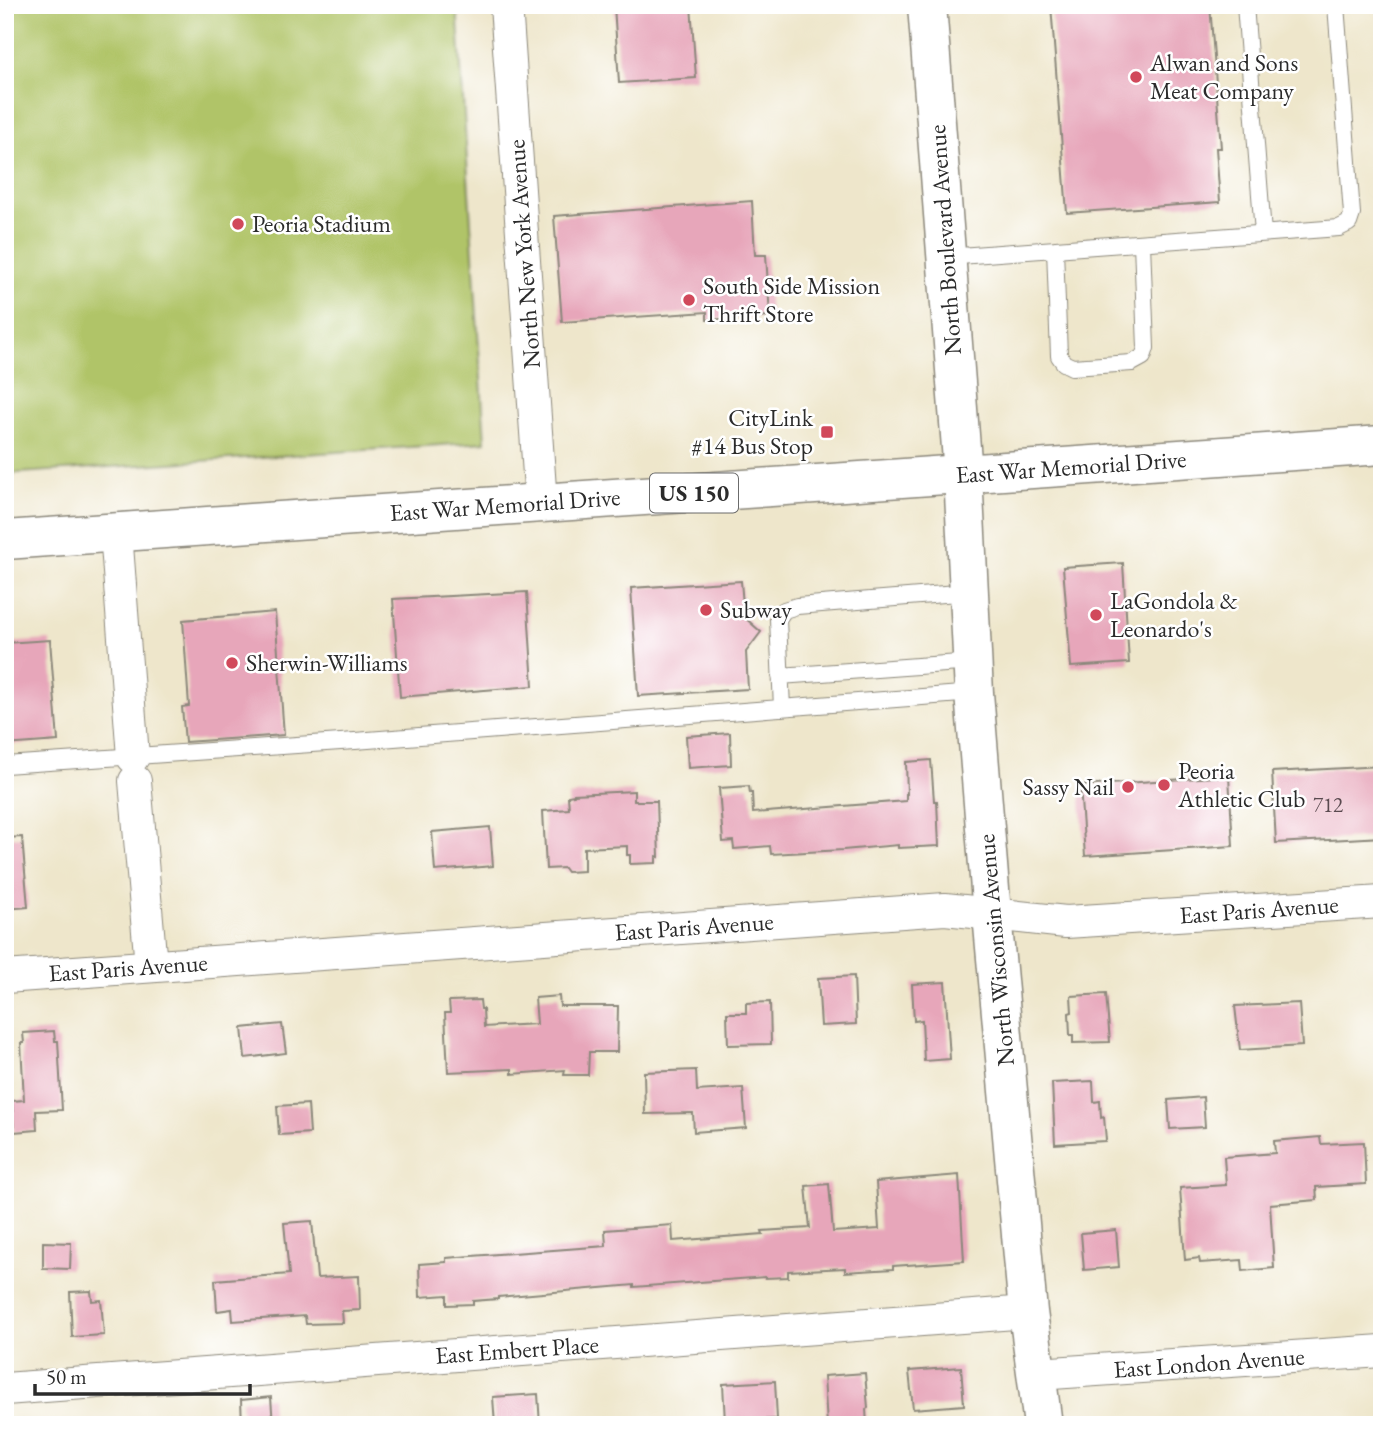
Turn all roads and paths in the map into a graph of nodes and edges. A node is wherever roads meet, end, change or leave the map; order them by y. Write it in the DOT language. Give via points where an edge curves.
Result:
graph roads {
  1 [pos="506,5"];
  2 [pos="927,5"];
  3 [pos="1245,5"];
  4 [pos="1336,5"];
  5 [pos="1263,233"];
  6 [pos="1142,243"];
  7 [pos="1055,249"];
  8 [pos="946,257"];
  9 [pos="1382,445"];
  10 [pos="963,474"];
  11 [pos="541,503"];
  12 [pos="116,532"];
  13 [pos="5,540"];
  14 [pos="969,592"];
  15 [pos="780,676"];
  16 [pos="973,678"];
  17 [pos="782,708"];
  18 [pos="5,765"];
  19 [pos="134,769"];
  20 [pos="1382,902"];
  21 [pos="992,914"];
  22 [pos="151,966"];
  23 [pos="5,977"];
  24 [pos="1028,1312"];
  25 [pos="1382,1351"];
  26 [pos="1037,1374"];
  27 [pos="5,1389"];
  28 [pos="1043,1425"];
  1 -- 11 [label="street, North New York Avenue"];
  2 -- 8 [label="main road, North Boulevard Avenue"];
  3 -- 5 [label="lane"];
  4 -- 5 [label="lane" via="1352,214 1349,223 1339,228"];
  5 -- 6 [label="lane"];
  6 -- 7 [label="lane"];
  6 -- 7 [label="lane" via="1146,348 1143,357 1132,363 1072,367 1059,356"];
  7 -- 8 [label="lane"];
  8 -- 10 [label="main road, North Boulevard Avenue"];
  9 -- 10 [label="main road, East War Memorial Drive / US 150"];
  10 -- 11 [label="main road, East War Memorial Drive / US 150"];
  10 -- 14 [label="main road, North Wisconsin Avenue"];
  11 -- 12 [label="main road, East War Memorial Drive / US 150"];
  12 -- 13 [label="main road, East War Memorial Drive / US 150"];
  12 -- 19 [label="street"];
  14 -- 15 [label="lane" via="784,610 778,619"];
  14 -- 16 [label="main road, North Wisconsin Avenue"];
  15 -- 16 [label="lane"];
  15 -- 17 [label="lane"];
  16 -- 17 [label="lane"];
  16 -- 21 [label="main road, North Wisconsin Avenue"];
  17 -- 19 [label="lane"];
  18 -- 19 [label="lane"];
  19 -- 22 [label="street"];
  20 -- 21 [label="street, East Paris Avenue" via="1066,922"];
  21 -- 22 [label="street, East Paris Avenue" via="946,909"];
  21 -- 24 [label="main road, North Wisconsin Avenue"];
  22 -- 23 [label="street, East Paris Avenue"];
  24 -- 26 [label="main road, North Wisconsin Avenue"];
  24 -- 27 [label="street, East Embert Place"];
  25 -- 26 [label="street, East London Avenue"];
  26 -- 28 [label="main road, North Wisconsin Avenue"];
}
